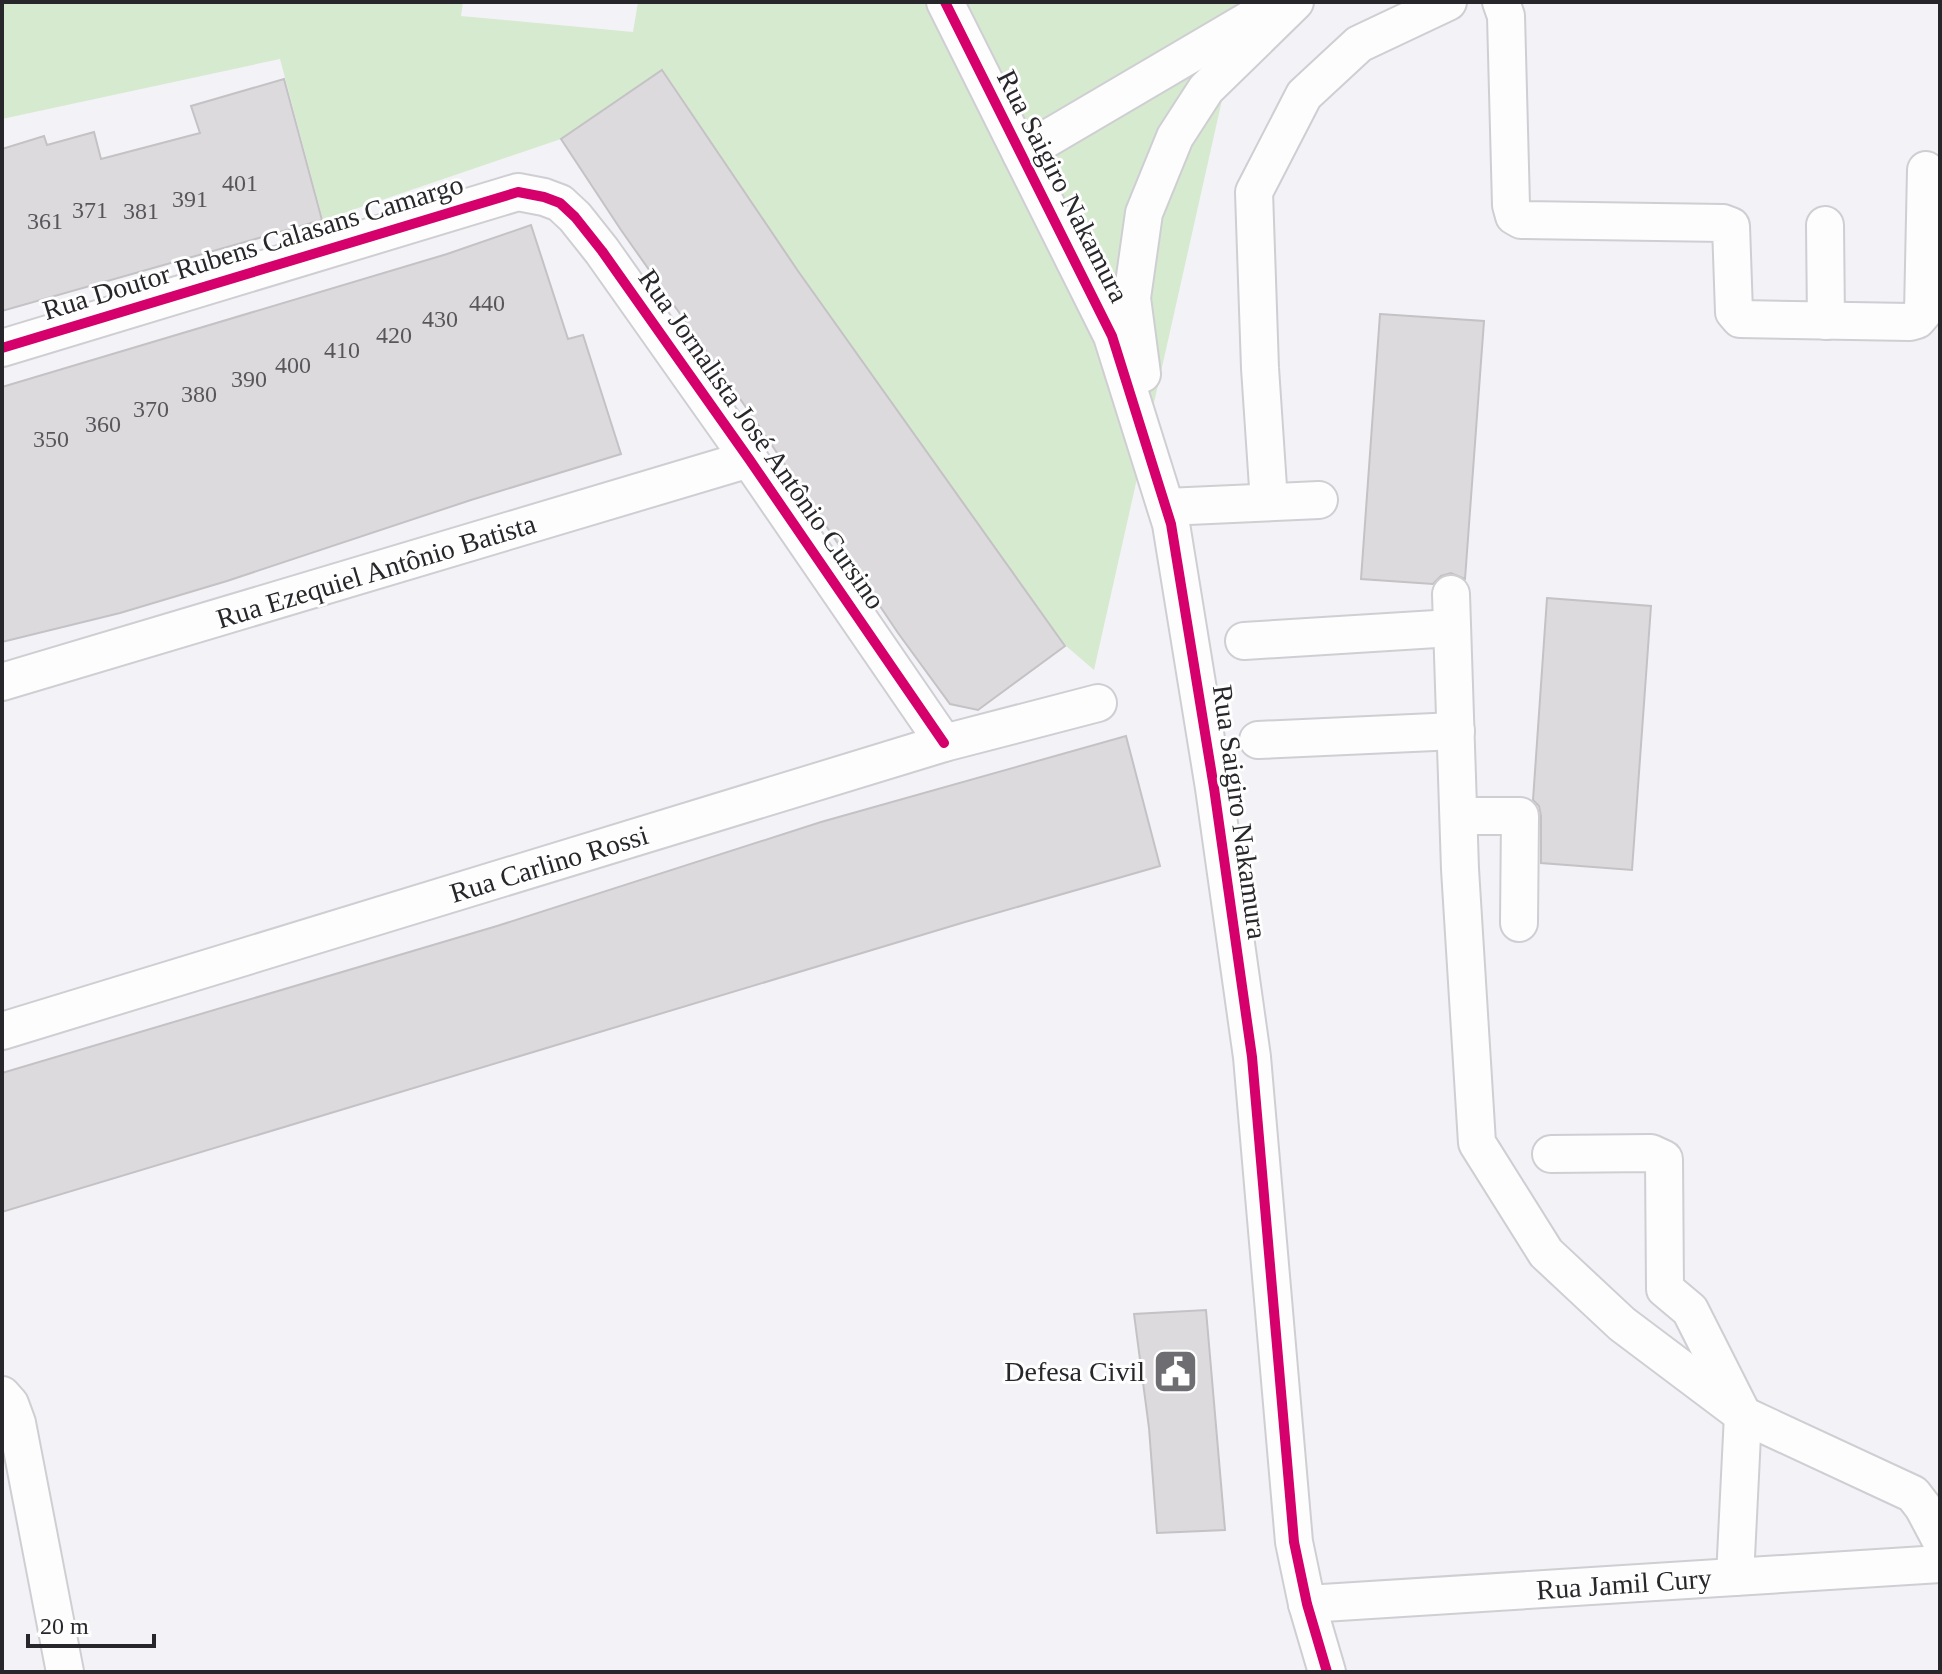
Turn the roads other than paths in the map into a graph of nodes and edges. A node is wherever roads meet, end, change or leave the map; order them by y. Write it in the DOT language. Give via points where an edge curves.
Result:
graph roads {
  1 [pos="945,2"];
  2 [pos="1279,2"];
  3 [pos="1295,2"];
  4 [pos="1448,2"];
  5 [pos="1501,2"];
  6 [pos="1021,154"];
  7 [pos="1926,170"];
  8 [pos="518,192"];
  9 [pos="1825,225"];
  10 [pos="1826,321"];
  11 [pos="2,348"];
  12 [pos="749,459"];
  13 [pos="1153,461"];
  14 [pos="1319,500"];
  15 [pos="1269,502"];
  16 [pos="1166,507"];
  17 [pos="1244,641"];
  18 [pos="2,682"];
  19 [pos="1098,703"];
  20 [pos="1456,731"];
  21 [pos="1258,740"];
  22 [pos="944,743"];
  23 [pos="1459,816"];
  24 [pos="1519,923"];
  25 [pos="2,1031"];
  26 [pos="1551,1154"];
  27 [pos="2,1395"];
  28 [pos="1743,1415"];
  29 [pos="1940,1539"];
  30 [pos="1940,1564"];
  31 [pos="1735,1577"];
  32 [pos="1307,1604"];
  33 [pos="65,1672"];
  34 [pos="1327,1672"];
  1 -- 6 [label="street, Rua Saigiro Nakamura"];
  2 -- 6 [label="street"];
  3 -- 13 [label="street" via="1206,89 1175,137 1144,213 1132,298"];
  4 -- 15 [label="street" via="1359,44 1304,95 1254,192"];
  5 -- 10 [label="street" via="1506,16 1514,216 1723,223 1733,232 1734,312 1740,319"];
  6 -- 13 [label="street, Rua Saigiro Nakamura" via="1112,336"];
  7 -- 10 [label="street" via="1923,313 1910,322"];
  8 -- 11 [label="street, Rua Doutor Rubens Calasans Camargo"];
  8 -- 12 [label="street, Rua Jornalista José Antônio Cursino" via="560,203 575,217"];
  9 -- 10 [label="street"];
  12 -- 18 [label="street, Rua Ezequiel Antônio Batista"];
  12 -- 22 [label="street, Rua Jornalista José Antônio Cursino"];
  13 -- 16 [label="street, Rua Saigiro Nakamura"];
  14 -- 15 [label="street"];
  15 -- 16 [label="street"];
  16 -- 32 [label="street, Rua Saigiro Nakamura" via="1212,773 1252,1057 1294,1542"];
  17 -- 20 [label="street" via="1451,611"];
  19 -- 22 [label="street, Rua Carlino Rossi"];
  20 -- 21 [label="street"];
  20 -- 23 [label="street"];
  22 -- 25 [label="street, Rua Carlino Rossi"];
  23 -- 24 [label="street" via="1520,816"];
  23 -- 28 [label="street" via="1477,1143 1546,1253 1622,1324"];
  26 -- 28 [label="street" via="1651,1153 1664,1159 1665,1289 1690,1310"];
  27 -- 33 [label="street" via="17,1423"];
  28 -- 29 [label="street" via="1913,1494"];
  28 -- 31 [label="street"];
  30 -- 31 [label="street, Rua Jamil Cury"];
  31 -- 32 [label="street, Rua Jamil Cury"];
  32 -- 34 [label="street, Rua Saigiro Nakamura"];
}
